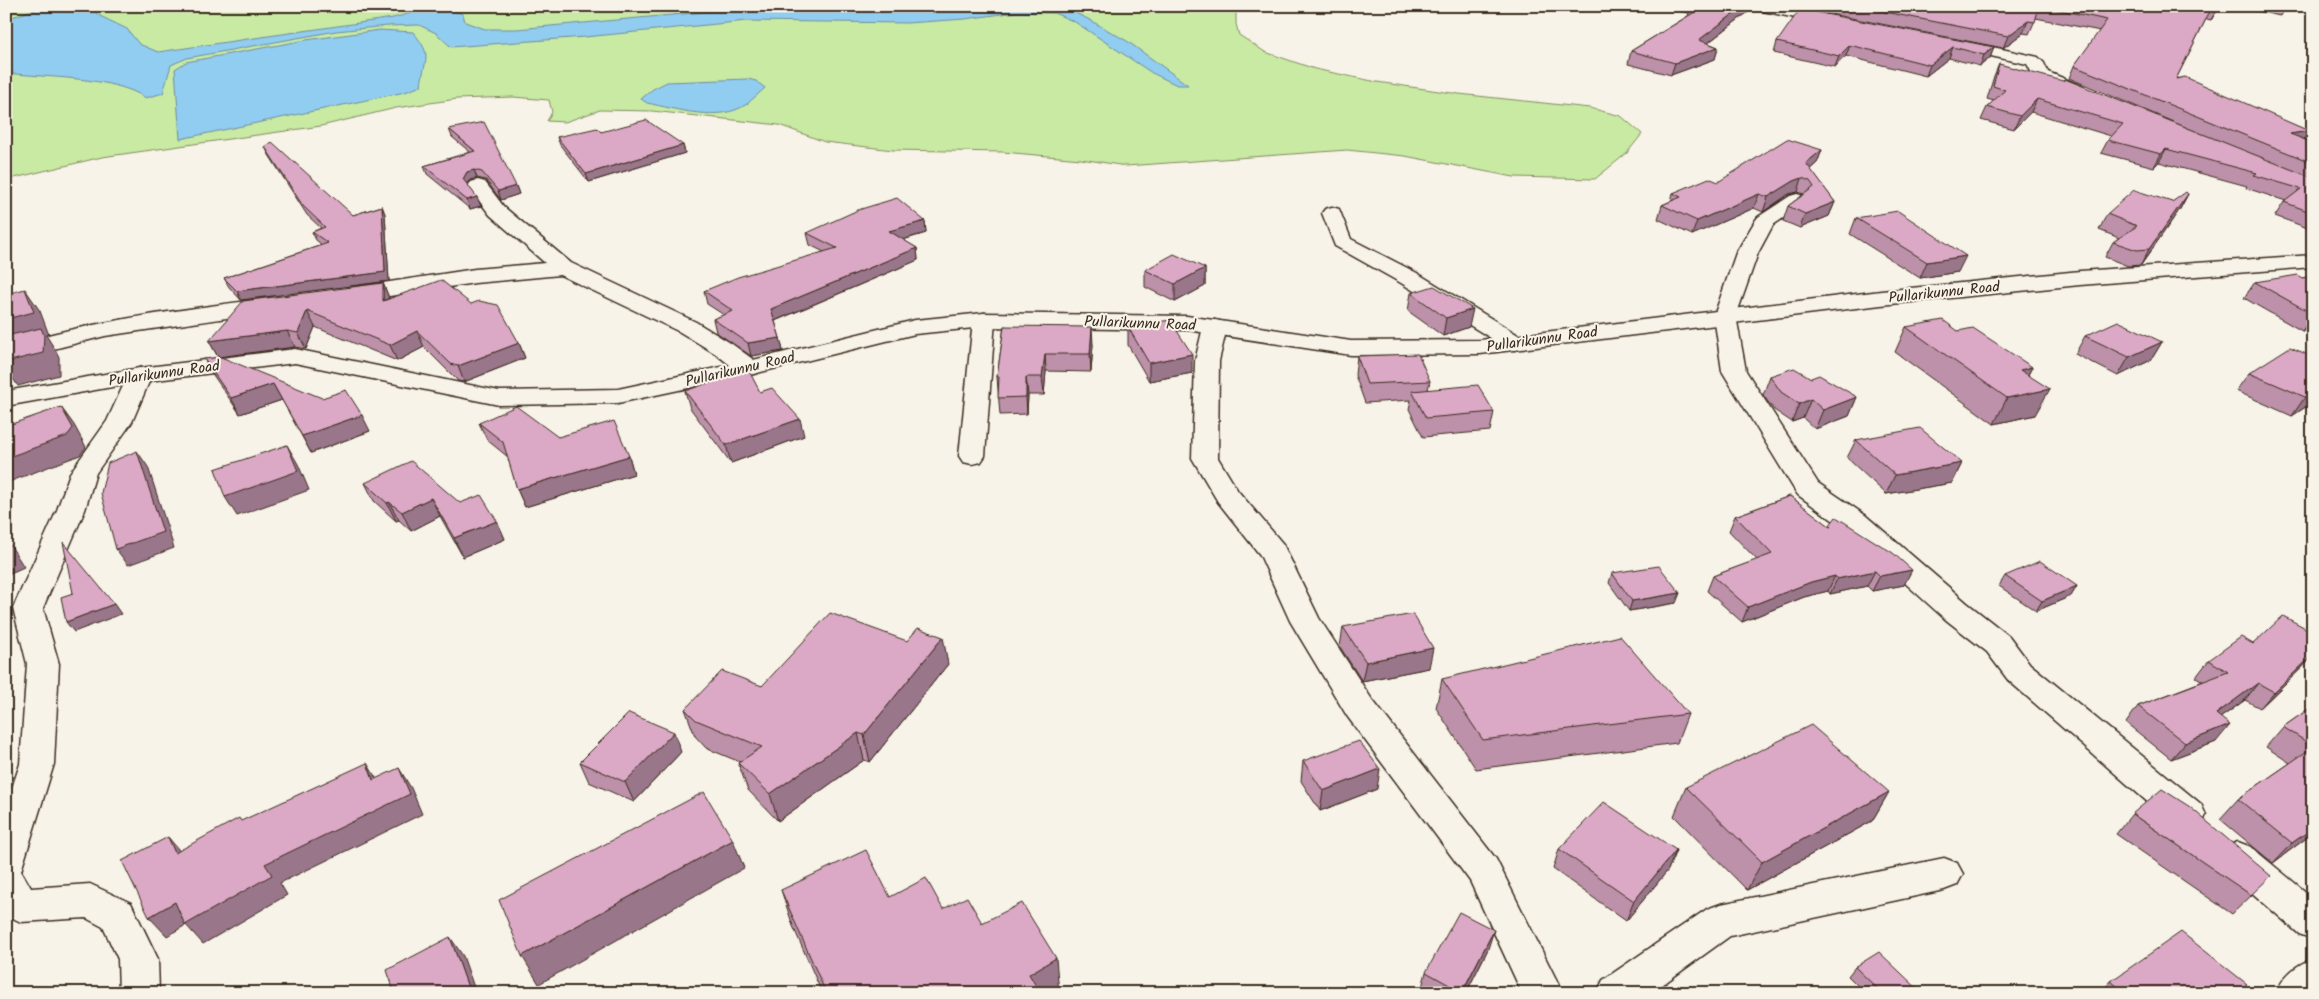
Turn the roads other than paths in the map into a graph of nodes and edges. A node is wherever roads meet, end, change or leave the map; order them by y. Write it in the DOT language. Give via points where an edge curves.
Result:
graph roads {
  1 [pos="1758,6"];
  2 [pos="1850,24"];
  3 [pos="1936,40"];
  4 [pos="2089,96"];
  5 [pos="478,186"];
  6 [pos="1797,200"];
  7 [pos="1332,213"];
  8 [pos="2313,261"];
  9 [pos="563,268"];
  10 [pos="327,298"];
  11 [pos="289,303"];
  12 [pos="1725,316"];
  13 [pos="984,320"];
  14 [pos="1215,327"];
  15 [pos="1515,343"];
  16 [pos="6,354"];
  17 [pos="749,368"];
  18 [pos="140,375"];
  19 [pos="6,399"];
  20 [pos="972,456"];
  21 [pos="6,863"];
  22 [pos="1944,874"];
  23 [pos="6,880"];
  24 [pos="2313,922"];
  25 [pos="2313,977"];
  26 [pos="139,993"];
  27 [pos="1543,993"];
  28 [pos="1617,993"];
  29 [pos="2296,993"];
  1 -- 2 [label="street"];
  3 -- 4 [label="street" via="2032,60 2041,75"];
  5 -- 9 [label="street" via="496,211"];
  6 -- 12 [label="street" via="1765,221 1747,253"];
  7 -- 15 [label="street" via="1342,242 1409,278"];
  8 -- 12 [label="street, Pullarikunnu Road" via="2080,278"];
  9 -- 10 [label="street" via="475,276"];
  9 -- 17 [label="street" via="688,326"];
  11 -- 16 [label="street" via="115,328"];
  12 -- 15 [label="street, Pullarikunnu Road"];
  12 -- 24 [label="street" via="1734,371 1808,489 1854,522 1998,644 2019,672"];
  13 -- 14 [label="street, Pullarikunnu Road" via="1187,323"];
  13 -- 17 [label="street, Pullarikunnu Road" via="915,327"];
  13 -- 20 [label="street"];
  14 -- 15 [label="street, Pullarikunnu Road" via="1351,348 1480,347"];
  14 -- 27 [label="street" via="1207,361 1205,458 1228,496 1273,551 1305,621 1359,707 1483,870"];
  17 -- 18 [label="street, Pullarikunnu Road" via="618,396 499,398 295,356"];
  18 -- 19 [label="street, Pullarikunnu Road"];
  18 -- 21 [label="street" via="119,422 83,473 71,510 28,608 43,664 37,764"];
  22 -- 28 [label="street" via="1721,921"];
  23 -- 26 [label="street" via="21,906 90,901 117,915 138,959"];
  25 -- 29 [label="street"];
}
